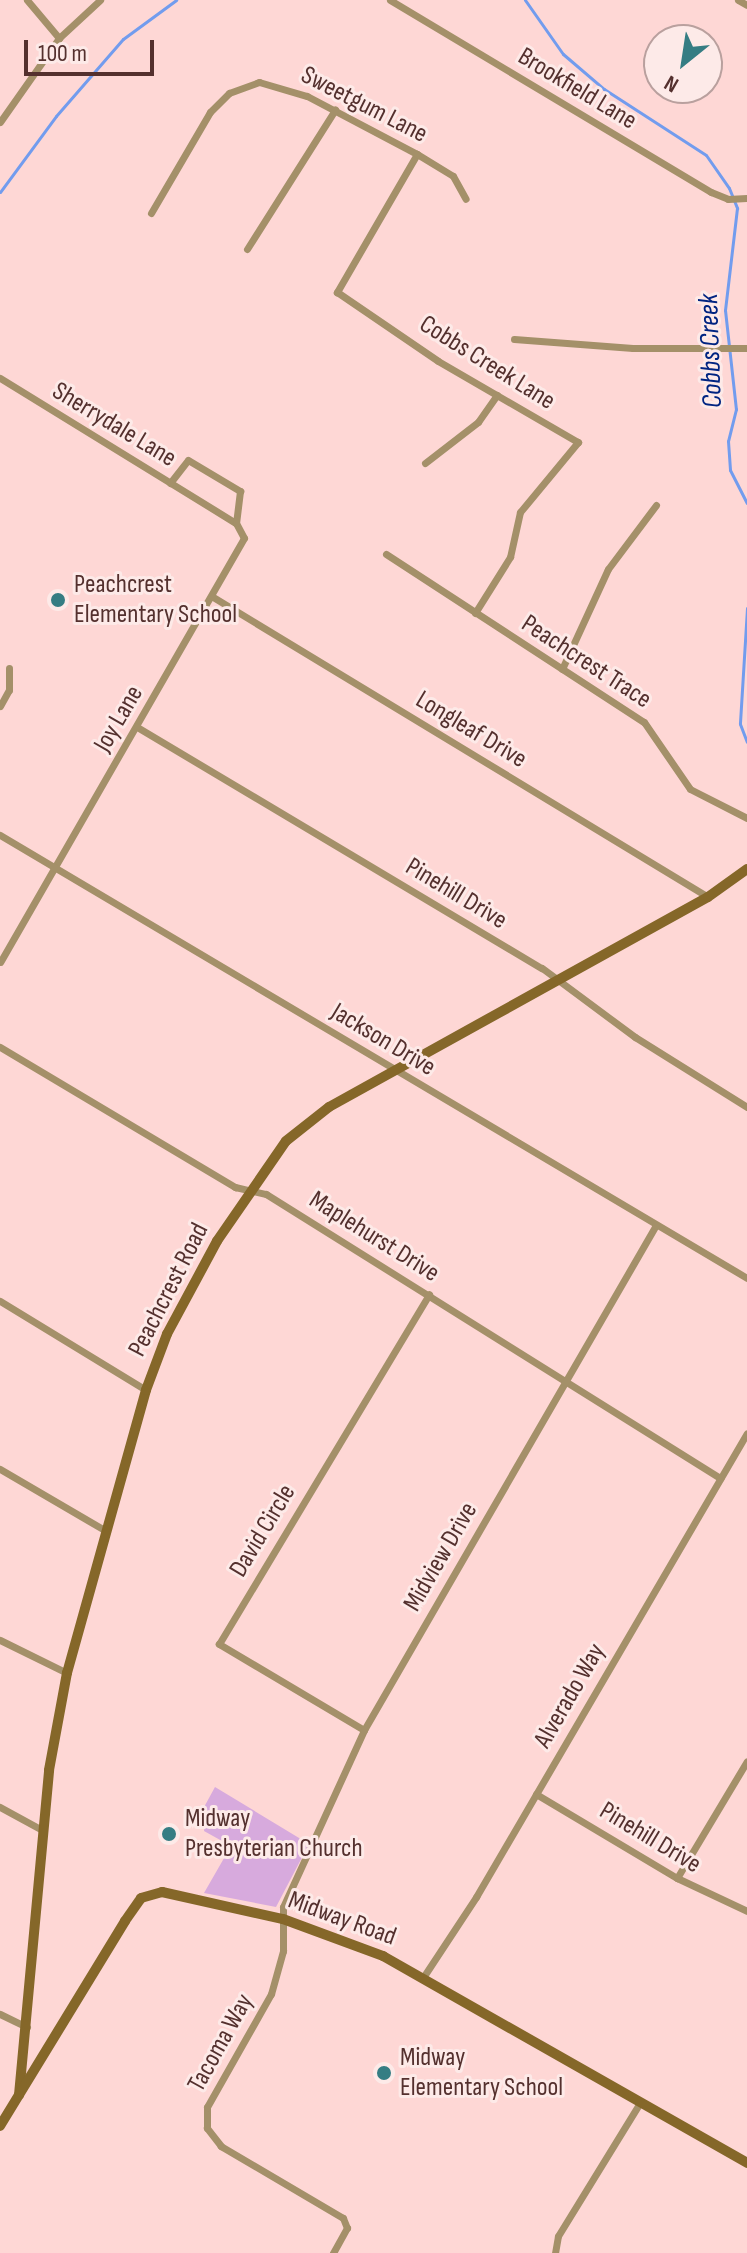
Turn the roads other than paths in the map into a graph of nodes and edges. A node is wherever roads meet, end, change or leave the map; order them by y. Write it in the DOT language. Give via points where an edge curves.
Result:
graph roads {
  1 [pos="27,0"];
  2 [pos="100,0"];
  3 [pos="390,0"];
  4 [pos="738,0"];
  5 [pos="747,5"];
  6 [pos="59,38"];
  7 [pos="335,110"];
  8 [pos="0,122"];
  9 [pos="417,154"];
  10 [pos="747,198"];
  11 [pos="466,199"];
  12 [pos="151,213"];
  13 [pos="247,249"];
  14 [pos="514,339"];
  15 [pos="747,348"];
  16 [pos="0,378"];
  17 [pos="497,395"];
  18 [pos="425,463"];
  19 [pos="170,483"];
  20 [pos="656,505"];
  21 [pos="236,523"];
  22 [pos="386,554"];
  23 [pos="213,597"];
  24 [pos="475,613"];
  25 [pos="9,668"];
  26 [pos="562,669"];
  27 [pos="0,706"];
  28 [pos="137,727"];
  29 [pos="747,818"];
  30 [pos="0,835"];
  31 [pos="55,868"];
  32 [pos="747,869"];
  33 [pos="708,897"];
  34 [pos="0,962"];
  35 [pos="558,982"];
  36 [pos="0,1047"];
  37 [pos="394,1070"];
  38 [pos="747,1107"];
  39 [pos="248,1190"];
  40 [pos="656,1225"];
  41 [pos="747,1278"];
  42 [pos="429,1294"];
  43 [pos="0,1301"];
  44 [pos="566,1379"];
  45 [pos="146,1390"];
  46 [pos="747,1433"];
  47 [pos="0,1469"];
  48 [pos="720,1478"];
  49 [pos="106,1531"];
  50 [pos="0,1640"];
  51 [pos="67,1673"];
  52 [pos="364,1730"];
  53 [pos="747,1761"];
  54 [pos="536,1794"];
  55 [pos="0,1807"];
  56 [pos="42,1830"];
  57 [pos="677,1878"];
  58 [pos="747,1911"];
  59 [pos="283,1919"];
  60 [pos="424,1976"];
  61 [pos="0,2014"];
  62 [pos="27,2027"];
  63 [pos="19,2095"];
  64 [pos="641,2101"];
  65 [pos="0,2126"];
  66 [pos="747,2163"];
  67 [pos="333,2253"];
  68 [pos="555,2253"];
  1 -- 6 [label="street"];
  2 -- 6 [label="street"];
  3 -- 10 [label="street, Brookfield Lane" via="711,192 728,199"];
  4 -- 5 [label="street"];
  6 -- 8 [label="street"];
  7 -- 9 [label="street, Sweetgum Lane"];
  7 -- 12 [label="street, Sweetgum Lane" via="269,82 250,83 229,93 210,112"];
  7 -- 13 [label="street"];
  9 -- 11 [label="street, Sweetgum Lane" via="453,176"];
  9 -- 17 [label="street, Cobbs Creek Lane" via="337,292"];
  14 -- 15 [label="street" via="633,348"];
  16 -- 19 [label="street, Sherrydale Lane"];
  17 -- 18 [label="street" via="478,422"];
  17 -- 24 [label="street, Cobbs Creek Lane" via="578,442 520,512 510,557"];
  19 -- 21 [label="street, Sherrydale Lane"];
  19 -- 21 [label="street, Joy Lane" via="188,460 240,491"];
  20 -- 26 [label="street" via="608,569"];
  21 -- 23 [label="street, Joy Lane" via="244,534 242,546"];
  22 -- 24 [label="street, Peachcrest Trace"];
  23 -- 28 [label="street, Joy Lane"];
  23 -- 33 [label="street, Longleaf Drive"];
  24 -- 26 [label="street, Peachcrest Trace"];
  25 -- 27 [label="street" via="9,690"];
  26 -- 29 [label="street, Peachcrest Trace" via="644,722 701,798"];
  28 -- 31 [label="street, Joy Lane"];
  28 -- 35 [label="street, Pinehill Drive"];
  30 -- 31 [label="street, Jackson Drive"];
  31 -- 34 [label="street, Joy Lane"];
  31 -- 37 [label="street, Jackson Drive"];
  32 -- 33 [label="street, Peachcrest Road"];
  33 -- 35 [label="street, Peachcrest Road"];
  35 -- 37 [label="street, Peachcrest Road"];
  35 -- 38 [label="street, Pinehill Drive"];
  36 -- 39 [label="street, Maplehurst Drive"];
  37 -- 39 [label="street, Peachcrest Road" via="286,1141"];
  37 -- 40 [label="street, Jackson Drive"];
  39 -- 42 [label="street, Maplehurst Drive" via="266,1194"];
  39 -- 45 [label="street, Peachcrest Road" via="170,1328"];
  40 -- 41 [label="street, Jackson Drive"];
  40 -- 44 [label="street, Midview Drive"];
  42 -- 44 [label="street, Maplehurst Drive"];
  42 -- 52 [label="street, David Circle" via="219,1644"];
  43 -- 45 [label="street"];
  44 -- 48 [label="street, Maplehurst Drive"];
  44 -- 52 [label="street, Midview Drive"];
  45 -- 49 [label="street, Peachcrest Road"];
  46 -- 48 [label="street, Alverado Way"];
  47 -- 49 [label="street"];
  48 -- 54 [label="street, Alverado Way"];
  49 -- 51 [label="street, Peachcrest Road"];
  50 -- 51 [label="street"];
  51 -- 56 [label="street, Peachcrest Road"];
  52 -- 59 [label="street, Midview Drive" via="283,1907"];
  53 -- 57 [label="street"];
  54 -- 57 [label="street, Pinehill Drive"];
  54 -- 60 [label="street, Alverado Way"];
  55 -- 56 [label="street"];
  56 -- 62 [label="street, Peachcrest Road"];
  57 -- 58 [label="street, Pinehill Drive"];
  59 -- 60 [label="street, Midway Road" via="329,1932"];
  59 -- 63 [label="street, Midway Road" via="162,1892 141,1898"];
  59 -- 67 [label="street, Tacoma Way" via="278,1975 207,2107 207,2128 221,2146 343,2218 347,2228"];
  60 -- 64 [label="street, Midway Road"];
  61 -- 62 [label="street"];
  62 -- 63 [label="street, Peachcrest Road"];
  63 -- 65 [label="street, Midway Road"];
  64 -- 66 [label="street, Midway Road"];
  64 -- 68 [label="street" via="558,2236"];
}
